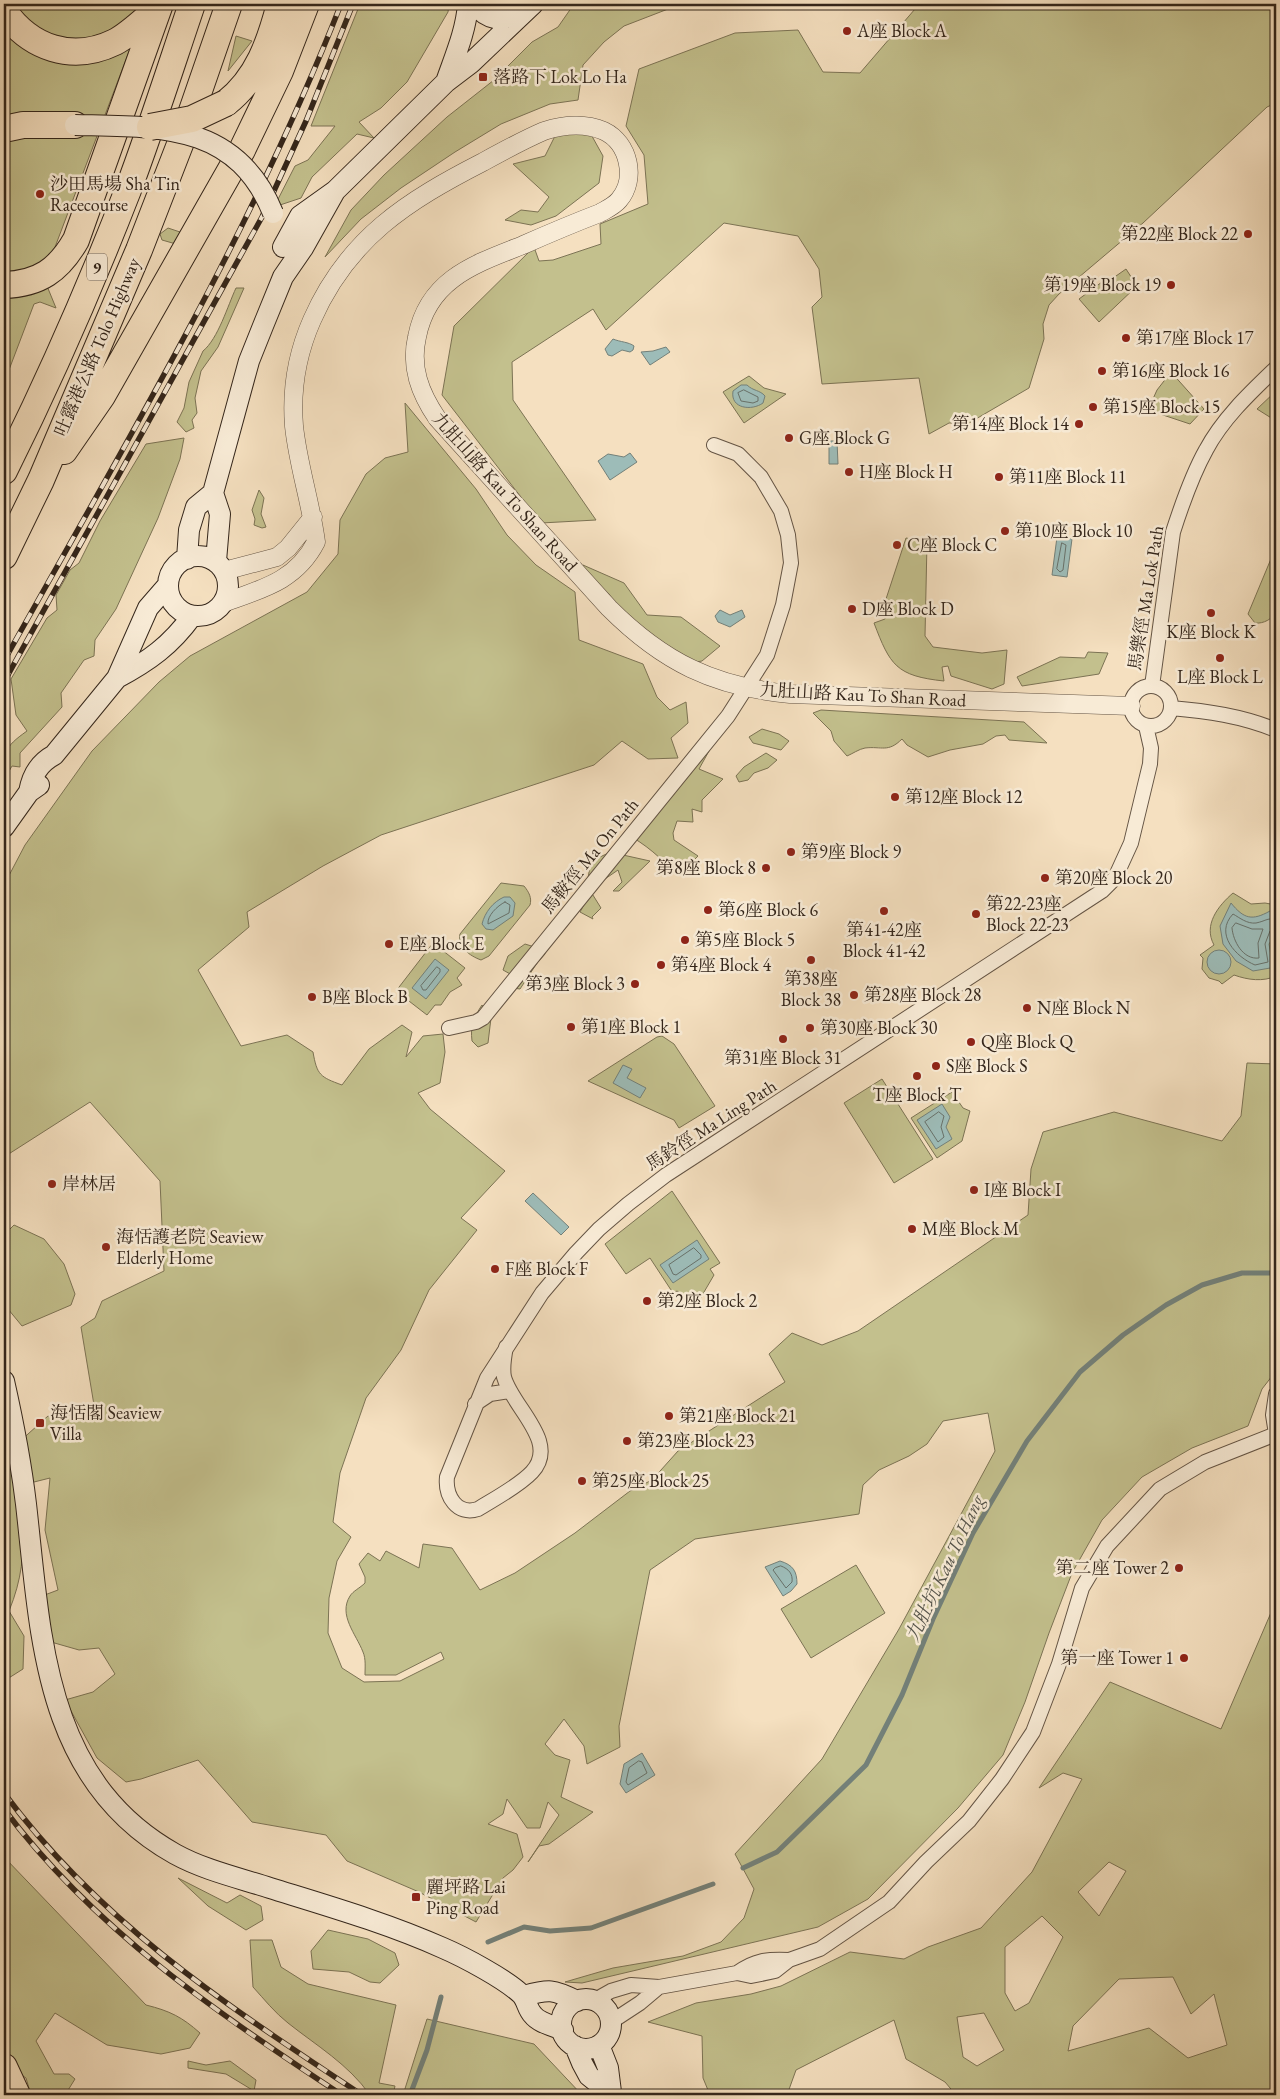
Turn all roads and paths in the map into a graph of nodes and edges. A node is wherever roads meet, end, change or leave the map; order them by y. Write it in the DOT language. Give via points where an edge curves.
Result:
graph roads {
  1 [pos="192,4"];
  2 [pos="229,4"];
  3 [pos="280,4"];
  4 [pos="306,4"];
  5 [pos="468,4"];
  6 [pos="475,4"];
  7 [pos="159,6"];
  8 [pos="527,10"];
  9 [pos="4,11"];
  10 [pos="446,82"];
  11 [pos="152,124"];
  12 [pos="75,125"];
  13 [pos="4,129"];
  14 [pos="335,191"];
  15 [pos="283,247"];
  16 [pos="284,277"];
  17 [pos="4,285"];
  18 [pos="1276,368"];
  19 [pos="714,445"];
  20 [pos="4,471"];
  21 [pos="41,480"];
  22 [pos="213,493"];
  23 [pos="313,517"];
  24 [pos="4,556"];
  25 [pos="187,559"];
  26 [pos="220,566"];
  27 [pos="168,585"];
  28 [pos="223,603"];
  29 [pos="192,616"];
  30 [pos="118,678"];
  31 [pos="1152,686"];
  32 [pos="747,688"];
  33 [pos="1131,706"];
  34 [pos="1171,708"];
  35 [pos="1146,726"];
  36 [pos="1276,730"];
  37 [pos="4,827"];
  38 [pos="449,1028"];
  39 [pos="506,1347"];
  40 [pos="4,1381"];
  41 [pos="510,1391"];
  42 [pos="1276,1394"];
  43 [pos="475,1404"];
  44 [pos="1276,1434"];
  45 [pos="659,1987"];
  46 [pos="524,1996"];
  47 [pos="586,2001"];
  48 [pos="611,2022"];
  49 [pos="563,2030"];
  50 [pos="599,2045"];
  51 [pos="575,2046"];
  52 [pos="4,2068"];
  53 [pos="612,2094"];
  54 [pos="17,2095"];
  1 -- 11 [label="highway, 9"];
  2 -- 21 [label="highway, 吐露港公路 Tolo Highway / 9" via="139,250"];
  3 -- 11 [label="highway, bridge" via="271,37 256,71 243,88 226,103 192,119"];
  4 -- 21 [label="highway" via="280,71 242,150 102,396"];
  5 -- 10 [label="main road" via="467,19"];
  6 -- 8 [label="main road" via="484,14 497,19 507,20"];
  7 -- 9 [label="highway" via="114,42 76,52 47,47 33,40 14,25"];
  7 -- 17 [label="highway" via="76,240 60,264 49,273 26,283"];
  8 -- 10 [label="main road"];
  10 -- 14 [label="main road"];
  11 -- 12 [label="main road, bridge"];
  11 -- 15 [label="main road, bridge" via="197,138 231,154 255,178 273,213"];
  11 -- 20 [label="highway, 吐露港公路 Tolo Highway / 9" via="85,297"];
  12 -- 13 [label="highway"];
  14 -- 15 [label="main road" via="300,216"];
  14 -- 16 [label="main road"];
  15 -- 16 [label="main road"];
  16 -- 22 [label="main road" via="249,361"];
  18 -- 31 [label="street, 馬樂徑 Ma Lok Path" via="1225,421 1206,449 1182,506 1173,532"];
  19 -- 32 [label="street, 馬鞍徑 Ma On Path" via="738,454 761,477 781,511 788,535 791,563 783,606 767,655"];
  21 -- 24 [label="highway, 吐露港公路 Tolo Highway / 9"];
  22 -- 25 [label="main road" via="196,507 189,530"];
  22 -- 26 [label="main road" via="220,514"];
  23 -- 26 [label="street" via="277,557"];
  23 -- 28 [label="street, 九肚山路 Kau To Shan Road" via="316,542 303,562 268,587"];
  23 -- 32 [label="street, 九肚山路 Kau To Shan Road" via="294,426 295,371 302,342 330,283 356,250 389,219 461,173 544,131 583,126 604,131 618,142 628,161 629,177 620,199 600,213 468,268 445,284 428,306 418,331 416,375 420,390 437,418 624,623 648,643 686,666 713,679"];
  25 -- 26 [label="main road" via="201,556"];
  25 -- 27 [label="main road" via="172,571"];
  26 -- 28 [label="main road" via="228,587"];
  27 -- 29 [label="main road" via="176,607"];
  27 -- 30 [label="main road" via="148,608"];
  28 -- 29 [label="main road" via="208,614"];
  29 -- 30 [label="main road" via="176,637 152,658"];
  30 -- 37 [label="main road" via="54,755 54,767 44,781 29,792"];
  31 -- 33 [label="street" via="1135,694"];
  31 -- 34 [label="street" via="1168,696"];
  32 -- 33 [label="street, 九肚山路 Kau To Shan Road" via="790,694"];
  32 -- 38 [label="street, 馬鞍徑 Ma On Path" via="728,716 483,1018"];
  33 -- 35 [label="street" via="1135,719"];
  34 -- 35 [label="street" via="1166,720"];
  34 -- 36 [label="street" via="1234,716"];
  35 -- 39 [label="street, 馬鈴徑 Ma Ling Path" via="1152,748 1150,764 1131,843 1115,878 1102,891 666,1175 628,1204 576,1253 542,1293"];
  39 -- 41 [label="street, 馬鈴徑 Ma Ling Path" via="504,1371"];
  39 -- 43 [label="street, 馬鈴徑 Ma Ling Path" via="490,1371"];
  40 -- 46 [label="main road" via="25,1502 35,1602 53,1692 75,1748 105,1795 127,1819 176,1855 416,1937 460,1957"];
  41 -- 43 [label="street" via="490,1394"];
  41 -- 43 [label="street, 馬鈴徑 Ma Ling Path" via="541,1442 540,1459 530,1475 470,1512 456,1505 446,1487"];
  42 -- 44 [label="street" via="1272,1415"];
  44 -- 45 [label="street" via="1205,1462 1160,1489 1107,1546 1082,1588 1059,1664 1033,1732 969,1821 889,1902 820,1949 789,1960 750,1963 737,1973"];
  45 -- 47 [label="street" via="631,1985"];
  45 -- 48 [label="street"];
  46 -- 47 [label="main road" via="546,1990"];
  46 -- 49 [label="main road" via="532,2015"];
  47 -- 48 [label="main road" via="606,2009"];
  47 -- 49 [label="main road" via="564,2012"];
  48 -- 50 [label="main road" via="608,2035"];
  49 -- 51 [label="main road"];
  50 -- 51 [label="main road"];
  50 -- 53 [label="main road" via="608,2068"];
  51 -- 53 [label="main road" via="589,2076"];
  52 -- 54 [label="highway"];
}
